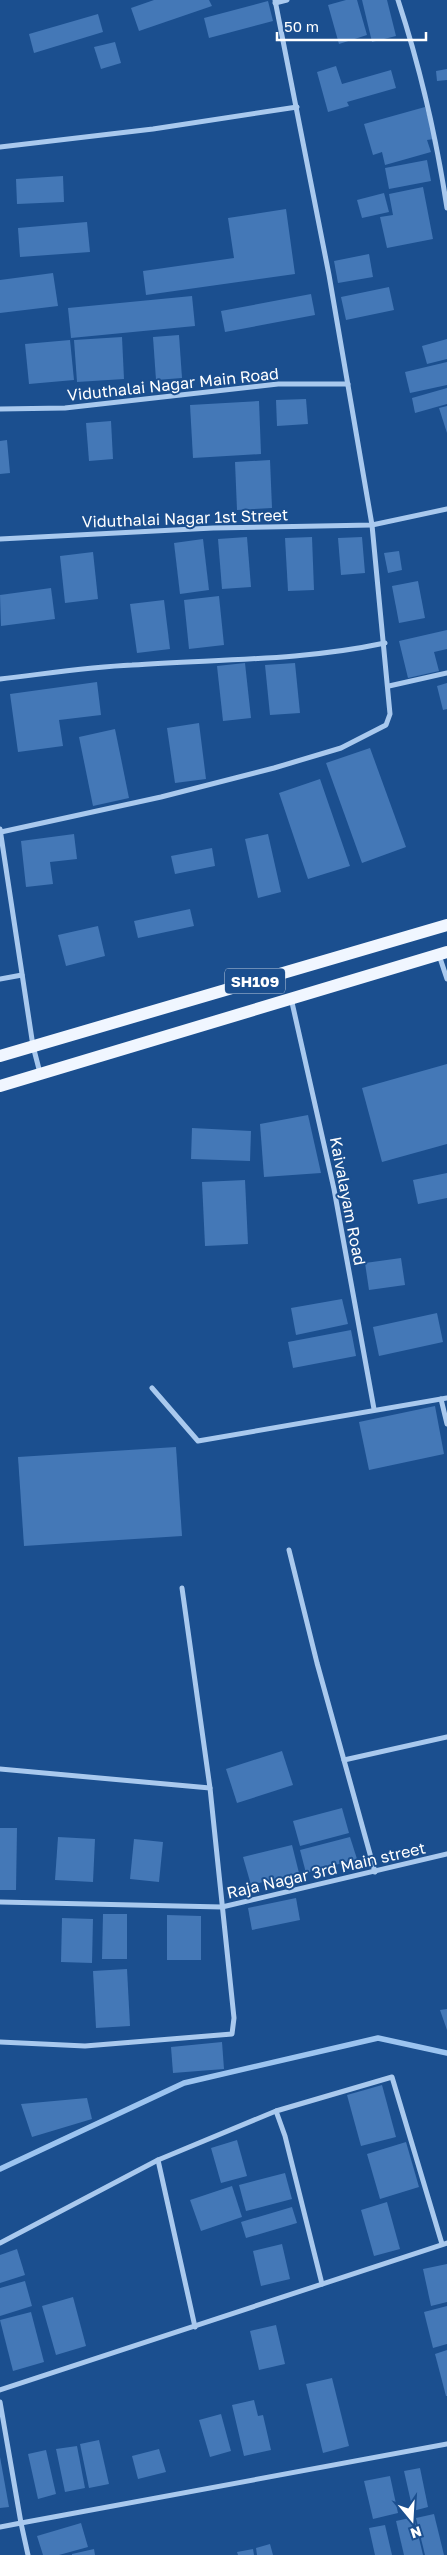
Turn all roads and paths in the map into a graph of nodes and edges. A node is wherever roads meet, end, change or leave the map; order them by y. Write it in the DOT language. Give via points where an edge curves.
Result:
graph roads {
  1 [pos="287,0"];
  2 [pos="398,0"];
  3 [pos="275,2"];
  4 [pos="297,107"];
  5 [pos="0,147"];
  6 [pos="447,208"];
  7 [pos="348,384"];
  8 [pos="0,409"];
  9 [pos="447,509"];
  10 [pos="372,525"];
  11 [pos="0,539"];
  12 [pos="384,643"];
  13 [pos="447,673"];
  14 [pos="0,679"];
  15 [pos="389,686"];
  16 [pos="1,830"];
  17 [pos="447,925"];
  18 [pos="443,953"];
  19 [pos="22,975"];
  20 [pos="0,978"];
  21 [pos="447,979"];
  22 [pos="291,998"];
  23 [pos="33,1046"];
  24 [pos="0,1056"];
  25 [pos="40,1073"];
  26 [pos="0,1086"];
  27 [pos="152,1388"];
  28 [pos="444,1398"];
  29 [pos="374,1409"];
  30 [pos="447,1424"];
  31 [pos="289,1550"];
  32 [pos="182,1588"];
  33 [pos="447,1737"];
  34 [pos="344,1760"];
  35 [pos="0,1769"];
  36 [pos="210,1788"];
  37 [pos="447,1854"];
  38 [pos="375,1872"];
  39 [pos="0,1902"];
  40 [pos="222,1907"];
  41 [pos="0,2042"];
  42 [pos="276,2111"];
  43 [pos="158,2160"];
  44 [pos="0,2243"];
  45 [pos="445,2243"];
  46 [pos="322,2284"];
  47 [pos="195,2327"];
  48 [pos="0,2390"];
  49 [pos="0,2402"];
  50 [pos="447,2444"];
  51 [pos="21,2523"];
  52 [pos="0,2527"];
  53 [pos="28,2555"];
  1 -- 3 [label="street"];
  2 -- 6 [label="street" via="421,73 437,140"];
  3 -- 4 [label="street"];
  4 -- 5 [label="street" via="153,129"];
  4 -- 7 [label="street"];
  7 -- 8 [label="street, Viduthalai Nagar Main Road" via="278,384 65,408"];
  7 -- 10 [label="street"];
  9 -- 10 [label="street, Viduthalai Nagar 1st Street"];
  10 -- 11 [label="street, Viduthalai Nagar 1st Street" via="213,528"];
  10 -- 12 [label="street"];
  12 -- 14 [label="street" via="341,652 258,660 131,665"];
  12 -- 15 [label="street"];
  13 -- 15 [label="street"];
  15 -- 16 [label="street" via="390,714 386,725 341,748 161,797"];
  16 -- 19 [label="street"];
  17 -- 23 [label="main road, SH109"];
  18 -- 21 [label="street"];
  18 -- 22 [label="main road, SH109"];
  19 -- 20 [label="street"];
  19 -- 23 [label="street"];
  22 -- 25 [label="main road, SH109"];
  22 -- 29 [label="street, Kaivalayam Road" via="334,1189"];
  23 -- 24 [label="main road, SH109"];
  23 -- 25 [label="street"];
  25 -- 26 [label="main road, SH109"];
  27 -- 29 [label="street" via="198,1441"];
  28 -- 29 [label="street"];
  28 -- 30 [label="street"];
  31 -- 34 [label="street"];
  32 -- 36 [label="street"];
  33 -- 34 [label="street"];
  34 -- 38 [label="street"];
  35 -- 36 [label="street"];
  36 -- 40 [label="street"];
  37 -- 38 [label="street, Raja Nagar 3rd Main street"];
  38 -- 40 [label="street, Raja Nagar 3rd Main street"];
  39 -- 40 [label="street, Raja Nagar 3rd Main street"];
  40 -- 41 [label="street" via="234,2018 232,2034 85,2046"];
  42 -- 43 [label="street"];
  42 -- 45 [label="street" via="392,2077"];
  42 -- 46 [label="street"];
  43 -- 44 [label="street"];
  43 -- 47 [label="street"];
  45 -- 46 [label="street"];
  46 -- 47 [label="street"];
  47 -- 48 [label="street"];
  49 -- 51 [label="street"];
  50 -- 51 [label="street"];
  51 -- 52 [label="street"];
  51 -- 53 [label="street"];
}
